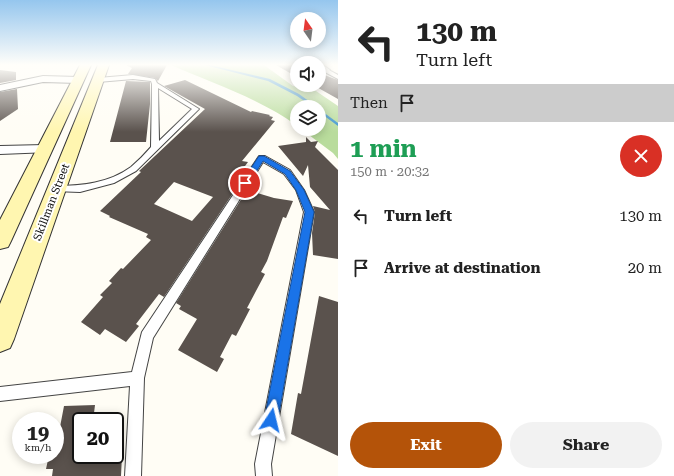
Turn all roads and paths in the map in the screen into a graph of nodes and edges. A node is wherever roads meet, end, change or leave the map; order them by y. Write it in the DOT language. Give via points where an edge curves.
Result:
graph roads {
  1 [pos="75,87"];
  2 [pos="95,87"];
  3 [pos="155,87"];
  4 [pos="160,87"];
  5 [pos="155,148"];
  6 [pos="45,149"];
  7 [pos="0,150"];
  8 [pos="56,189"];
  9 [pos="0,241"];
  10 [pos="0,338"];
  11 [pos="137,378"];
  12 [pos="0,394"];
  13 [pos="133,476"];
  14 [pos="264,476"];
  1 -- 6 [label="main road"];
  2 -- 8 [label="main road, Skillman Street"];
  3 -- 5 [label="lane"];
  4 -- 5 [label="lane" via="196,109"];
  5 -- 8 [label="lane" via="133,169 111,181 80,189"];
  6 -- 7 [label="street"];
  6 -- 9 [label="main road"];
  8 -- 10 [label="main road, Skillman Street"];
  11 -- 12 [label="lane"];
  11 -- 13 [label="lane"];
  11 -- 14 [label="lane" via="147,336 262,158 287,172 300,190 309,212 263,464"];
}
